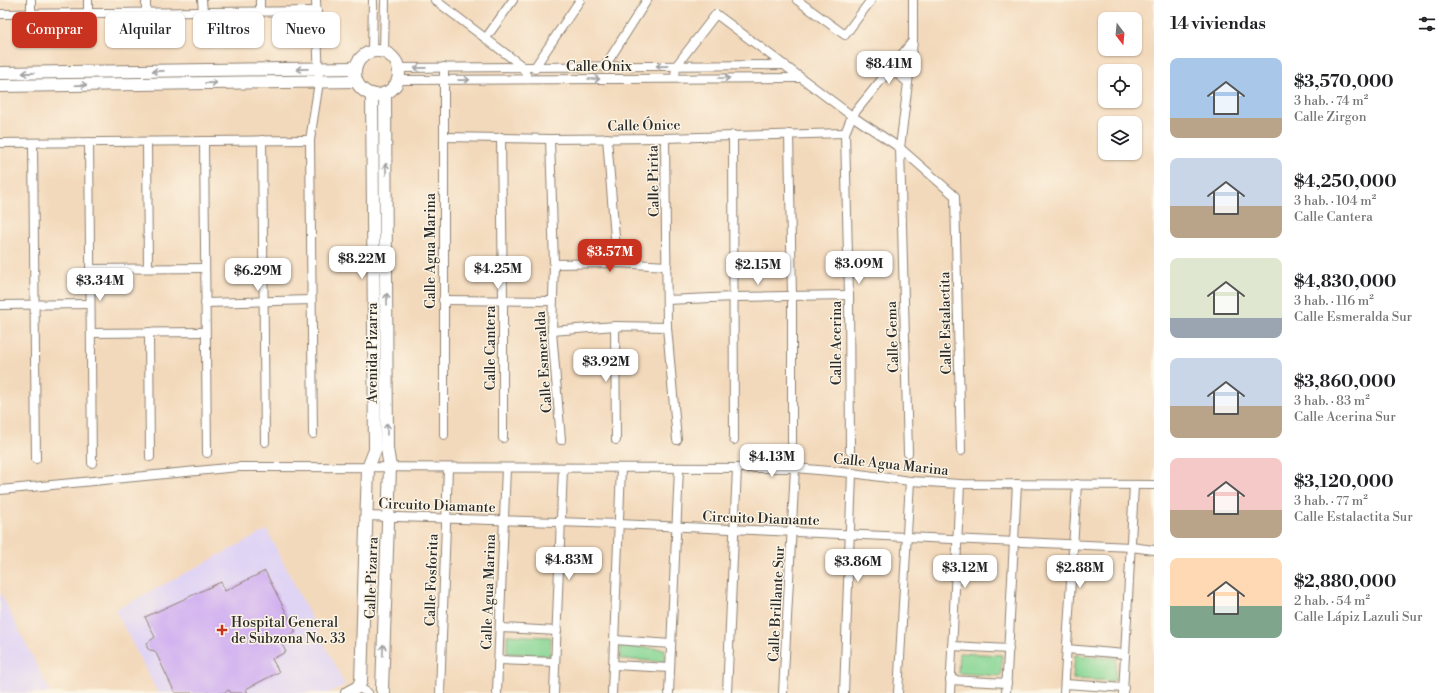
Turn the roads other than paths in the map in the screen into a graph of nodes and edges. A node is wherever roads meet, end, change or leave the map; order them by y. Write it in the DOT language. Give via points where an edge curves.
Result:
graph roads {
  1 [pos="31,0"];
  2 [pos="88,0"];
  3 [pos="146,0"];
  4 [pos="202,0"];
  5 [pos="260,0"];
  6 [pos="316,0"];
  7 [pos="373,0"];
  8 [pos="385,0"];
  9 [pos="513,0"];
  10 [pos="580,0"];
  11 [pos="647,0"];
  12 [pos="797,0"];
  13 [pos="871,0"];
  14 [pos="913,0"];
  15 [pos="438,1"];
  16 [pos="317,11"];
  17 [pos="31,12"];
  18 [pos="88,12"];
  19 [pos="146,12"];
  20 [pos="203,12"];
  21 [pos="260,12"];
  22 [pos="0,14"];
  23 [pos="12,14"];
  24 [pos="486,38"];
  25 [pos="913,42"];
  26 [pos="372,51"];
  27 [pos="384,52"];
  28 [pos="522,66"];
  29 [pos="605,66"];
  30 [pos="676,66"];
  31 [pos="785,66"];
  32 [pos="444,67"];
  33 [pos="535,67"];
  34 [pos="355,68"];
  35 [pos="398,68"];
  36 [pos="890,68"];
  37 [pos="318,69"];
  38 [pos="53,72"];
  39 [pos="0,73"];
  40 [pos="183,77"];
  41 [pos="675,78"];
  42 [pos="801,78"];
  43 [pos="531,79"];
  44 [pos="397,80"];
  45 [pos="356,81"];
  46 [pos="444,81"];
  47 [pos="318,82"];
  48 [pos="907,82"];
  49 [pos="53,85"];
  50 [pos="0,86"];
  51 [pos="385,93"];
  52 [pos="372,94"];
  53 [pos="852,116"];
  54 [pos="845,133"];
  55 [pos="789,134"];
  56 [pos="732,135"];
  57 [pos="444,137"];
  58 [pos="501,137"];
  59 [pos="607,138"];
  60 [pos="665,138"];
  61 [pos="550,139"];
  62 [pos="262,140"];
  63 [pos="310,140"];
  64 [pos="204,141"];
  65 [pos="89,142"];
  66 [pos="147,142"];
  67 [pos="0,143"];
  68 [pos="33,143"];
  69 [pos="900,148"];
  70 [pos="373,212"];
  71 [pos="386,212"];
  72 [pos="617,263"];
  73 [pos="554,264"];
  74 [pos="667,266"];
  75 [pos="148,268"];
  76 [pos="205,268"];
  77 [pos="90,269"];
  78 [pos="849,295"];
  79 [pos="792,296"];
  80 [pos="734,297"];
  81 [pos="311,300"];
  82 [pos="443,300"];
  83 [pos="503,300"];
  84 [pos="552,300"];
  85 [pos="667,300"];
  86 [pos="263,302"];
  87 [pos="205,303"];
  88 [pos="90,304"];
  89 [pos="0,305"];
  90 [pos="34,305"];
  91 [pos="374,323"];
  92 [pos="387,323"];
  93 [pos="615,326"];
  94 [pos="667,327"];
  95 [pos="552,331"];
  96 [pos="149,332"];
  97 [pos="206,332"];
  98 [pos="91,333"];
  99 [pos="313,434"];
  100 [pos="444,435"];
  101 [pos="503,438"];
  102 [pos="561,440"];
  103 [pos="616,440"];
  104 [pos="677,440"];
  105 [pos="734,440"];
  106 [pos="265,442"];
  107 [pos="792,442"];
  108 [pos="387,449"];
  109 [pos="375,450"];
  110 [pos="961,450"];
  111 [pos="850,451"];
  112 [pos="207,453"];
  113 [pos="908,453"];
  114 [pos="150,457"];
  115 [pos="36,459"];
  116 [pos="92,463"];
  117 [pos="390,467"];
  118 [pos="368,468"];
  119 [pos="448,468"];
  120 [pos="506,468"];
  121 [pos="563,468"];
  122 [pos="621,468"];
  123 [pos="737,468"];
  124 [pos="795,468"];
  125 [pos="679,469"];
  126 [pos="852,473"];
  127 [pos="910,480"];
  128 [pos="960,484"];
  129 [pos="1017,484"];
  130 [pos="1077,484"];
  131 [pos="1134,484"];
  132 [pos="1154,485"];
  133 [pos="0,490"];
  134 [pos="366,516"];
  135 [pos="388,516"];
  136 [pos="447,518"];
  137 [pos="504,520"];
  138 [pos="561,523"];
  139 [pos="618,524"];
  140 [pos="676,527"];
  141 [pos="734,529"];
  142 [pos="793,532"];
  143 [pos="850,534"];
  144 [pos="907,537"];
  145 [pos="956,539"];
  146 [pos="1014,542"];
  147 [pos="1072,544"];
  148 [pos="1131,547"];
  149 [pos="1154,550"];
  150 [pos="501,628"];
  151 [pos="557,631"];
  152 [pos="615,640"];
  153 [pos="671,644"];
  154 [pos="952,646"];
  155 [pos="1009,649"];
  156 [pos="1067,650"];
  157 [pos="1125,654"];
  158 [pos="499,660"];
  159 [pos="555,662"];
  160 [pos="614,665"];
  161 [pos="670,668"];
  162 [pos="950,680"];
  163 [pos="1007,682"];
  164 [pos="358,689"];
  165 [pos="1065,689"];
  166 [pos="1124,691"];
  167 [pos="379,692"];
  168 [pos="440,693"];
  169 [pos="498,693"];
  170 [pos="554,693"];
  171 [pos="612,693"];
  172 [pos="669,693"];
  173 [pos="727,693"];
  174 [pos="783,693"];
  175 [pos="844,693"];
  176 [pos="898,693"];
  177 [pos="950,693"];
  178 [pos="1006,693"];
  1 -- 17 [label="street"];
  2 -- 18 [label="street"];
  3 -- 19 [label="street"];
  4 -- 20 [label="street"];
  5 -- 21 [label="street"];
  6 -- 16 [label="street"];
  7 -- 26 [label="street"];
  8 -- 27 [label="street"];
  9 -- 24 [label="street"];
  10 -- 33 [label="street"];
  11 -- 29 [label="street"];
  12 -- 13 [label="street" via="845,35"];
  14 -- 25 [label="street, Calle Gema"];
  15 -- 24 [label="street"];
  16 -- 21 [label="street"];
  16 -- 37 [label="street"];
  22 -- 23 [label="street"];
  24 -- 28 [label="street"];
  25 -- 36 [label="street, Calle Acerina"];
  25 -- 48 [label="street, Calle Gema"];
  26 -- 27 [label="street"];
  26 -- 34 [label="street" via="361,57"];
  27 -- 35 [label="street" via="392,57"];
  28 -- 32 [label="street, Calle Ónix"];
  28 -- 33 [label="street, Calle Ónix"];
  28 -- 43 [label="street"];
  30 -- 29 [label="street, Calle Ónix, one-way"];
  29 -- 33 [label="street, Calle Ónix"];
  30 -- 31 [label="street, Calle Ónix"];
  30 -- 31 [label="street" via="716,14"];
  30 -- 41 [label="street"];
  31 -- 42 [label="street"];
  32 -- 35 [label="street, Calle Ónix, one-way"];
  32 -- 46 [label="street, Calle Agua Marina"];
  33 -- 43 [label="street"];
  34 -- 37 [label="street"];
  34 -- 45 [label="street"];
  35 -- 44 [label="street"];
  36 -- 48 [label="street"];
  36 -- 53 [label="street, Calle Acerina"];
  37 -- 40 [label="street, one-way"];
  37 -- 47 [label="street"];
  38 -- 39 [label="street, one-way"];
  40 -- 38 [label="street, one-way"];
  38 -- 49 [label="street"];
  40 -- 47 [label="street, one-way"];
  49 -- 40 [label="street, one-way"];
  41 -- 42 [label="street, Calle Ónix, one-way"];
  43 -- 41 [label="street, Calle Ónix, one-way"];
  42 -- 53 [label="street"];
  46 -- 43 [label="street, Calle Ónix, one-way"];
  44 -- 46 [label="street, Calle Ónix"];
  44 -- 51 [label="street" via="393,88"];
  45 -- 47 [label="street"];
  45 -- 52 [label="street" via="361,89"];
  46 -- 57 [label="street, Calle Agua Marina"];
  47 -- 63 [label="street"];
  48 -- 69 [label="street, Calle Gema"];
  49 -- 50 [label="street"];
  51 -- 52 [label="street"];
  71 -- 51 [label="street, Avenida Pizarra, one-way"];
  52 -- 70 [label="street, Avenida Pizarra"];
  53 -- 54 [label="street, Calle Acerina"];
  53 -- 69 [label="street"];
  54 -- 55 [label="street, Calle Ónice"];
  54 -- 78 [label="street, Calle Acerina"];
  55 -- 56 [label="street, Calle Ónice"];
  55 -- 79 [label="street"];
  56 -- 60 [label="street, Calle Ónice"];
  56 -- 80 [label="street"];
  57 -- 58 [label="street, Calle Ónice"];
  57 -- 82 [label="street, Calle Agua Marina"];
  58 -- 61 [label="street, Calle Ónice"];
  58 -- 83 [label="street, Calle Cantera"];
  59 -- 60 [label="street, Calle Ónice"];
  59 -- 61 [label="street, Calle Ónice"];
  59 -- 72 [label="street"];
  60 -- 74 [label="street, Calle Pirita"];
  61 -- 73 [label="street, Calle Esmeralda"];
  62 -- 63 [label="street"];
  62 -- 64 [label="street"];
  62 -- 86 [label="street"];
  63 -- 81 [label="street"];
  64 -- 66 [label="street"];
  64 -- 76 [label="street"];
  65 -- 66 [label="street"];
  65 -- 68 [label="street"];
  65 -- 77 [label="street"];
  66 -- 75 [label="street"];
  67 -- 68 [label="street"];
  68 -- 90 [label="street"];
  69 -- 110 [label="street, Calle Estalactita" via="955,196"];
  69 -- 113 [label="street, Calle Gema"];
  70 -- 71 [label="street"];
  70 -- 91 [label="street, Avenida Pizarra"];
  92 -- 71 [label="street, Avenida Pizarra, one-way"];
  72 -- 73 [label="street"];
  72 -- 74 [label="street"];
  73 -- 84 [label="street, Calle Esmeralda"];
  74 -- 85 [label="street, Calle Pirita"];
  75 -- 76 [label="street"];
  75 -- 77 [label="street"];
  76 -- 87 [label="street"];
  77 -- 88 [label="street"];
  78 -- 79 [label="street"];
  78 -- 111 [label="street, Calle Acerina"];
  79 -- 80 [label="street"];
  79 -- 107 [label="street"];
  80 -- 85 [label="street"];
  80 -- 105 [label="street"];
  81 -- 86 [label="street"];
  81 -- 99 [label="street"];
  82 -- 83 [label="street"];
  82 -- 100 [label="street, Calle Agua Marina"];
  83 -- 84 [label="street"];
  83 -- 101 [label="street, Calle Cantera"];
  84 -- 95 [label="street, Calle Esmeralda"];
  85 -- 94 [label="street, Calle Pirita"];
  86 -- 87 [label="street"];
  86 -- 106 [label="street"];
  87 -- 97 [label="street"];
  88 -- 90 [label="street"];
  88 -- 98 [label="street"];
  89 -- 90 [label="street"];
  90 -- 115 [label="street"];
  91 -- 92 [label="street"];
  91 -- 109 [label="street, Avenida Pizarra"];
  108 -- 92 [label="street, Avenida Pizarra, one-way"];
  93 -- 94 [label="street"];
  93 -- 95 [label="street"];
  93 -- 103 [label="street"];
  94 -- 104 [label="street, Calle Pirita"];
  95 -- 102 [label="street, Calle Esmeralda"];
  96 -- 97 [label="street"];
  96 -- 98 [label="street"];
  96 -- 114 [label="street"];
  97 -- 112 [label="street"];
  98 -- 116 [label="street"];
  108 -- 109 [label="street"];
  108 -- 117 [label="street, Avenida Pizarra"];
  109 -- 118 [label="street, Avenida Pizarra"];
  117 -- 118 [label="street, Calle Agua Marina"];
  117 -- 119 [label="street, Calle Agua Marina"];
  117 -- 135 [label="street, Calle Pizarra"];
  118 -- 133 [label="street, Calle Agua Marina" via="238,467"];
  118 -- 134 [label="street, Calle Pizarra"];
  119 -- 120 [label="street, Calle Agua Marina"];
  119 -- 136 [label="street, Calle Fosforita"];
  120 -- 121 [label="street, Calle Agua Marina"];
  120 -- 137 [label="street, Calle Agua Marina"];
  121 -- 122 [label="street, Calle Agua Marina"];
  121 -- 138 [label="street"];
  122 -- 125 [label="street, Calle Agua Marina"];
  122 -- 139 [label="street"];
  123 -- 124 [label="street, Calle Agua Marina"];
  123 -- 125 [label="street, Calle Agua Marina"];
  123 -- 141 [label="street"];
  124 -- 126 [label="street, Calle Agua Marina"];
  124 -- 142 [label="street, Calle Brillante Sur"];
  125 -- 140 [label="street"];
  126 -- 127 [label="street, Calle Agua Marina"];
  126 -- 143 [label="street"];
  127 -- 128 [label="street, Calle Agua Marina"];
  127 -- 144 [label="street"];
  128 -- 129 [label="street, Calle Agua Marina"];
  128 -- 145 [label="street"];
  129 -- 130 [label="street, Calle Agua Marina"];
  129 -- 146 [label="street"];
  130 -- 131 [label="street, Calle Agua Marina"];
  130 -- 147 [label="street"];
  131 -- 132 [label="street, Calle Agua Marina"];
  131 -- 148 [label="street"];
  134 -- 135 [label="street, Circuito Diamante"];
  134 -- 164 [label="street, Calle Pizarra"];
  135 -- 136 [label="street, Circuito Diamante"];
  167 -- 135 [label="street, Calle Pizarra, one-way"];
  136 -- 137 [label="street, Circuito Diamante"];
  136 -- 168 [label="street, Calle Fosforita"];
  137 -- 138 [label="street, Circuito Diamante"];
  137 -- 150 [label="street, Calle Agua Marina"];
  138 -- 139 [label="street, Circuito Diamante"];
  138 -- 151 [label="street"];
  139 -- 140 [label="street, Circuito Diamante"];
  139 -- 152 [label="street"];
  140 -- 141 [label="street, Circuito Diamante"];
  140 -- 153 [label="street"];
  141 -- 142 [label="street, Circuito Diamante"];
  141 -- 173 [label="street"];
  142 -- 143 [label="street, Circuito Diamante"];
  142 -- 174 [label="street, Calle Brillante Sur"];
  143 -- 144 [label="street, Circuito Diamante"];
  143 -- 175 [label="street"];
  144 -- 145 [label="street, Circuito Diamante"];
  144 -- 176 [label="street"];
  145 -- 146 [label="street, Circuito Diamante"];
  145 -- 154 [label="street"];
  146 -- 147 [label="street, Circuito Diamante"];
  146 -- 155 [label="street"];
  147 -- 148 [label="street, Circuito Diamante"];
  147 -- 156 [label="street"];
  148 -- 149 [label="street, Circuito Diamante"];
  148 -- 157 [label="street"];
  150 -- 151 [label="street"];
  150 -- 158 [label="street, Calle Agua Marina"];
  151 -- 159 [label="street"];
  152 -- 153 [label="street"];
  152 -- 160 [label="street"];
  153 -- 161 [label="street"];
  154 -- 155 [label="street"];
  154 -- 162 [label="street"];
  155 -- 163 [label="street"];
  156 -- 157 [label="street"];
  156 -- 165 [label="street"];
  157 -- 166 [label="street"];
  158 -- 159 [label="street"];
  158 -- 169 [label="street, Calle Agua Marina"];
  159 -- 170 [label="street"];
  160 -- 161 [label="street"];
  160 -- 171 [label="street"];
  161 -- 172 [label="street"];
  162 -- 163 [label="street"];
  162 -- 177 [label="street"];
  163 -- 178 [label="street"];
  164 -- 167 [label="street"];
  165 -- 166 [label="street"];
}
